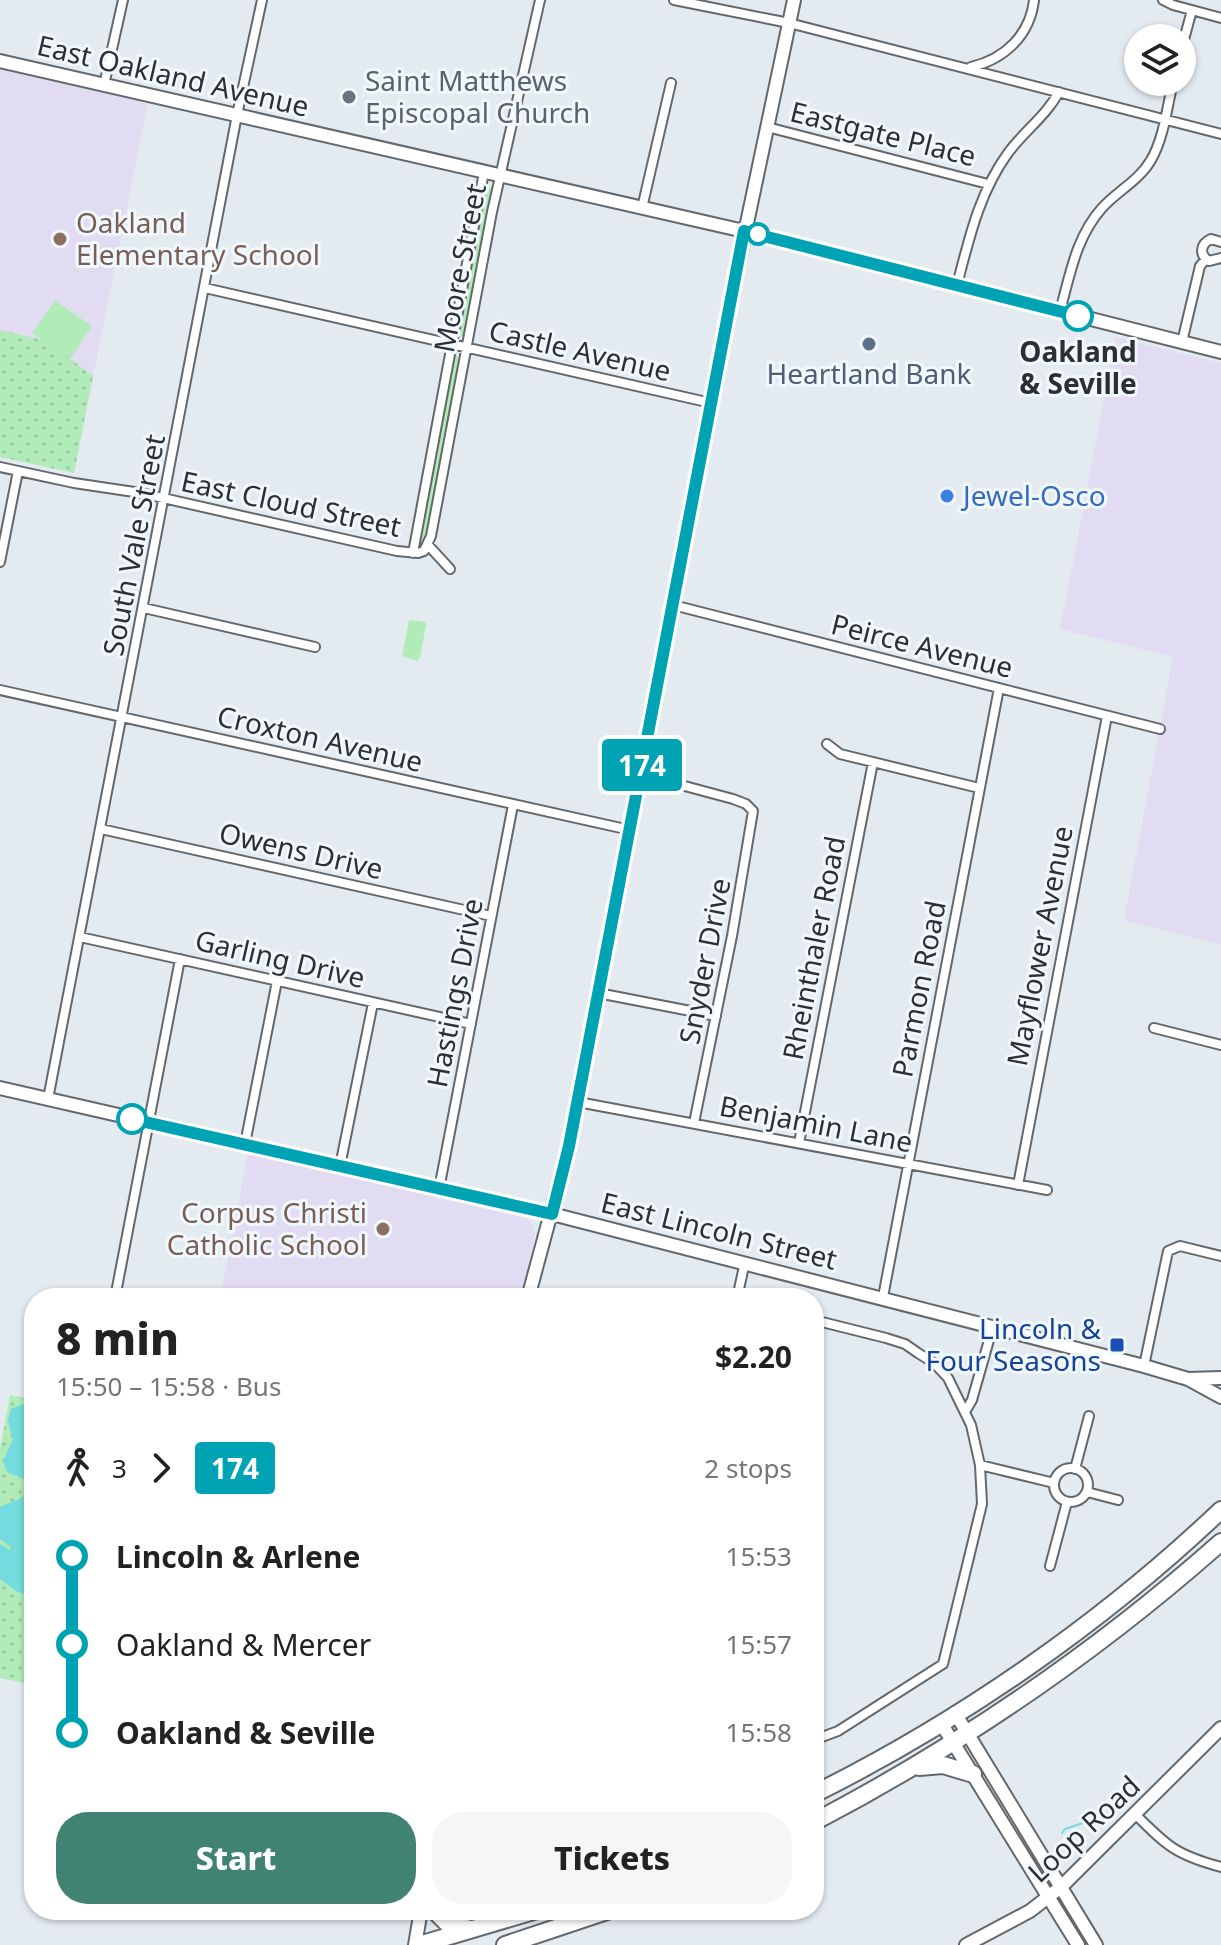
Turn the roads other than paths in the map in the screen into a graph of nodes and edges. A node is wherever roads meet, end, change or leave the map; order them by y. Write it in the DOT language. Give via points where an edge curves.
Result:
graph roads {
  1 [pos="123,0"];
  2 [pos="262,0"];
  3 [pos="540,0"];
  4 [pos="674,0"];
  5 [pos="794,0"];
  6 [pos="1034,0"];
  7 [pos="1163,0"];
  8 [pos="1192,10"];
  9 [pos="1221,18"];
  10 [pos="789,23"];
  11 [pos="1188,24"];
  12 [pos="0,61"];
  13 [pos="966,68"];
  14 [pos="671,83"];
  15 [pos="104,85"];
  16 [pos="1059,92"];
  17 [pos="1169,96"];
  18 [pos="237,115"];
  19 [pos="1163,119"];
  20 [pos="767,127"];
  21 [pos="1221,134"];
  22 [pos="484,172"];
  23 [pos="500,175"];
  24 [pos="988,184"];
  25 [pos="642,208"];
  26 [pos="744,231"];
  27 [pos="1221,242"];
  28 [pos="1221,258"];
  29 [pos="1206,259"];
  30 [pos="957,285"];
  31 [pos="205,288"];
  32 [pos="1060,311"];
  33 [pos="1182,342"];
  34 [pos="451,344"];
  35 [pos="467,348"];
  36 [pos="1221,352"];
  37 [pos="711,403"];
  38 [pos="0,467"];
  39 [pos="18,471"];
  40 [pos="165,499"];
  41 [pos="428,545"];
  42 [pos="413,553"];
  43 [pos="0,562"];
  44 [pos="450,569"];
  45 [pos="673,605"];
  46 [pos="144,608"];
  47 [pos="315,647"];
  48 [pos="999,688"];
  49 [pos="0,690"];
  50 [pos="1107,716"];
  51 [pos="122,717"];
  52 [pos="1160,729"];
  53 [pos="827,744"];
  54 [pos="873,762"];
  55 [pos="640,774"];
  56 [pos="979,788"];
  57 [pos="513,805"];
  58 [pos="101,829"];
  59 [pos="630,830"];
  60 [pos="491,916"];
  61 [pos="80,937"];
  62 [pos="180,959"];
  63 [pos="277,981"];
  64 [pos="598,993"];
  65 [pos="373,1003"];
  66 [pos="716,1016"];
  67 [pos="471,1024"];
  68 [pos="1154,1028"];
  69 [pos="1221,1045"];
  70 [pos="0,1088"];
  71 [pos="48,1099"];
  72 [pos="578,1102"];
  73 [pos="148,1122"];
  74 [pos="694,1123"];
  75 [pos="799,1143"];
  76 [pos="245,1144"];
  77 [pos="907,1163"];
  78 [pos="340,1166"];
  79 [pos="1018,1185"];
  80 [pos="439,1189"];
  81 [pos="1047,1190"];
  82 [pos="552,1214"];
  83 [pos="1221,1256"];
  84 [pos="745,1262"];
  85 [pos="117,1288"];
  86 [pos="531,1288"];
  87 [pos="739,1288"];
  88 [pos="883,1297"];
  89 [pos="824,1323"];
  90 [pos="993,1326"];
  91 [pos="1144,1366"];
  92 [pos="1221,1378"];
  93 [pos="1188,1379"];
  94 [pos="1221,1397"];
  95 [pos="965,1412"];
  96 [pos="1089,1416"];
  97 [pos="980,1465"];
  98 [pos="1075,1469"];
  99 [pos="1054,1483"];
  100 [pos="1087,1492"];
  101 [pos="1118,1500"];
  102 [pos="1067,1502"];
  103 [pos="1221,1510"];
  104 [pos="1221,1542"];
  105 [pos="1050,1566"];
  106 [pos="948,1718"];
  107 [pos="1221,1728"];
  108 [pos="824,1736"];
  109 [pos="961,1738"];
  110 [pos="914,1767"];
  111 [pos="973,1774"];
  112 [pos="824,1788"];
  113 [pos="1135,1814"];
  114 [pos="824,1816"];
  115 [pos="1221,1867"];
  116 [pos="1061,1887"];
  117 [pos="1049,1897"];
  118 [pos="420,1920"];
  119 [pos="444,1920"];
  120 [pos="505,1920"];
  121 [pos="580,1920"];
  122 [pos="473,1930"];
  123 [pos="417,1945"];
  124 [pos="505,1945"];
  125 [pos="966,1945"];
  126 [pos="1078,1945"];
  127 [pos="1096,1945"];
  1 -- 15 [label="street"];
  2 -- 18 [label="street, South Vale Street"];
  3 -- 23 [label="street, Moore Street"];
  4 -- 10 [label="street"];
  5 -- 10 [label="main road"];
  6 -- 13 [label="street" via="1029,22 1015,43 996,58"];
  7 -- 8 [label="street"];
  8 -- 9 [label="street"];
  8 -- 11 [label="street"];
  10 -- 13 [label="street"];
  10 -- 20 [label="main road"];
  12 -- 15 [label="main road, East Oakland Avenue"];
  13 -- 16 [label="street"];
  14 -- 25 [label="street"];
  15 -- 18 [label="main road, East Oakland Avenue"];
  16 -- 19 [label="street"];
  16 -- 24 [label="street"];
  17 -- 19 [label="street"];
  18 -- 22 [label="main road, East Oakland Avenue"];
  18 -- 31 [label="street, South Vale Street"];
  19 -- 21 [label="street"];
  19 -- 32 [label="street" via="1150,163 1101,209 1079,243"];
  20 -- 24 [label="street, Eastgate Place"];
  20 -- 26 [label="main road"];
  22 -- 23 [label="main road, East Oakland Avenue"];
  22 -- 34 [label="street, Moore Street"];
  23 -- 25 [label="main road, East Oakland Avenue"];
  23 -- 35 [label="street, Moore Street"];
  24 -- 30 [label="street"];
  25 -- 26 [label="main road, East Oakland Avenue"];
  26 -- 30 [label="main road, East Oakland Avenue"];
  26 -- 37 [label="main road"];
  27 -- 29 [label="street" via="1205,243"];
  28 -- 29 [label="street"];
  29 -- 33 [label="street"];
  30 -- 32 [label="main road, East Oakland Avenue"];
  31 -- 34 [label="street, Castle Avenue"];
  31 -- 40 [label="street, South Vale Street"];
  32 -- 33 [label="main road, East Oakland Avenue"];
  33 -- 36 [label="main road, East Oakland Avenue"];
  34 -- 35 [label="street, Castle Avenue"];
  34 -- 42 [label="street, Moore Street"];
  35 -- 37 [label="street, Castle Avenue"];
  35 -- 41 [label="street, Moore Street"];
  37 -- 45 [label="main road"];
  38 -- 39 [label="street, East Cloud Street"];
  39 -- 40 [label="street, East Cloud Street"];
  39 -- 43 [label="street"];
  40 -- 42 [label="street, East Cloud Street"];
  40 -- 46 [label="street, South Vale Street"];
  41 -- 42 [label="street, East Cloud Street"];
  41 -- 44 [label="street"];
  45 -- 48 [label="street, Peirce Avenue"];
  45 -- 55 [label="main road"];
  46 -- 47 [label="street"];
  46 -- 51 [label="street, South Vale Street"];
  48 -- 50 [label="street, Peirce Avenue"];
  48 -- 56 [label="street, Parmon Road"];
  49 -- 51 [label="street, Croxton Avenue"];
  50 -- 52 [label="street, Peirce Avenue"];
  50 -- 79 [label="street, Mayflower Avenue"];
  51 -- 57 [label="street, Croxton Avenue"];
  51 -- 58 [label="street, South Vale Street"];
  53 -- 54 [label="street" via="840,754"];
  54 -- 56 [label="street"];
  54 -- 75 [label="street, Rheinthaler Road"];
  55 -- 59 [label="main road"];
  55 -- 66 [label="street, Snyder Drive" via="750,807 753,822"];
  56 -- 77 [label="street, Parmon Road"];
  57 -- 59 [label="street, Croxton Avenue"];
  57 -- 60 [label="street, Hastings Drive"];
  58 -- 60 [label="street, Owens Drive"];
  58 -- 61 [label="street, South Vale Street"];
  59 -- 64 [label="main road"];
  60 -- 67 [label="street, Hastings Drive"];
  61 -- 62 [label="street, Garling Drive"];
  61 -- 71 [label="street, South Vale Street"];
  62 -- 63 [label="street, Garling Drive"];
  62 -- 73 [label="street"];
  63 -- 65 [label="street, Garling Drive"];
  63 -- 76 [label="street"];
  64 -- 66 [label="street"];
  64 -- 72 [label="main road"];
  65 -- 67 [label="street, Garling Drive"];
  65 -- 78 [label="street"];
  66 -- 74 [label="street, Snyder Drive"];
  67 -- 80 [label="street, Hastings Drive"];
  68 -- 69 [label="street"];
  70 -- 71 [label="main road, East Lincoln Street"];
  71 -- 73 [label="main road, East Lincoln Street"];
  72 -- 74 [label="street, Benjamin Lane"];
  72 -- 82 [label="main road"];
  73 -- 76 [label="main road, East Lincoln Street"];
  73 -- 85 [label="street"];
  74 -- 75 [label="street, Benjamin Lane"];
  75 -- 77 [label="street, Benjamin Lane"];
  76 -- 78 [label="main road, East Lincoln Street"];
  77 -- 79 [label="street, Benjamin Lane"];
  77 -- 88 [label="street, Parmon Road"];
  78 -- 80 [label="main road, East Lincoln Street"];
  79 -- 81 [label="street, Benjamin Lane"];
  80 -- 82 [label="main road, East Lincoln Street"];
  82 -- 84 [label="main road, East Lincoln Street"];
  82 -- 86 [label="main road"];
  83 -- 91 [label="street" via="1180,1246 1168,1251"];
  84 -- 87 [label="street"];
  84 -- 88 [label="main road, East Lincoln Street"];
  88 -- 90 [label="main road, East Lincoln Street"];
  89 -- 95 [label="street" via="905,1344 948,1378"];
  90 -- 91 [label="main road, East Lincoln Street"];
  90 -- 95 [label="street"];
  91 -- 93 [label="main road, East Lincoln Street"];
  92 -- 93 [label="main road, East Lincoln Street"];
  93 -- 94 [label="main road, East Lincoln Street"];
  95 -- 97 [label="street"];
  96 -- 98 [label="street"];
  97 -- 99 [label="street"];
  97 -- 108 [label="street" via="979,1522 943,1664"];
  98 -- 99 [label="street" via="1064,1470"];
  98 -- 100 [label="street" via="1087,1481"];
  99 -- 102 [label="street" via="1058,1497"];
  100 -- 101 [label="street"];
  100 -- 102 [label="street" via="1076,1502"];
  102 -- 105 [label="street"];
  103 -- 106 [label="highway" via="1115,1601"];
  104 -- 109 [label="highway" via="1076,1661"];
  106 -- 109 [label="main road"];
  106 -- 112 [label="highway"];
  107 -- 113 [label="main road, Loop Road"];
  109 -- 110 [label="highway"];
  109 -- 111 [label="main road"];
  109 -- 116 [label="main road"];
  110 -- 111 [label="highway" via="943,1765"];
  110 -- 114 [label="highway"];
  111 -- 117 [label="main road"];
  113 -- 115 [label="street" via="1170,1849"];
  113 -- 116 [label="main road, Loop Road"];
  116 -- 117 [label="main road, Loop Road"];
  116 -- 127 [label="main road"];
  117 -- 125 [label="main road, Loop Road"];
  117 -- 126 [label="main road"];
  118 -- 123 [label="main road"];
  119 -- 122 [label="highway"];
  120 -- 122 [label="highway"];
  121 -- 124 [label="highway"];
  122 -- 123 [label="highway"];
}
